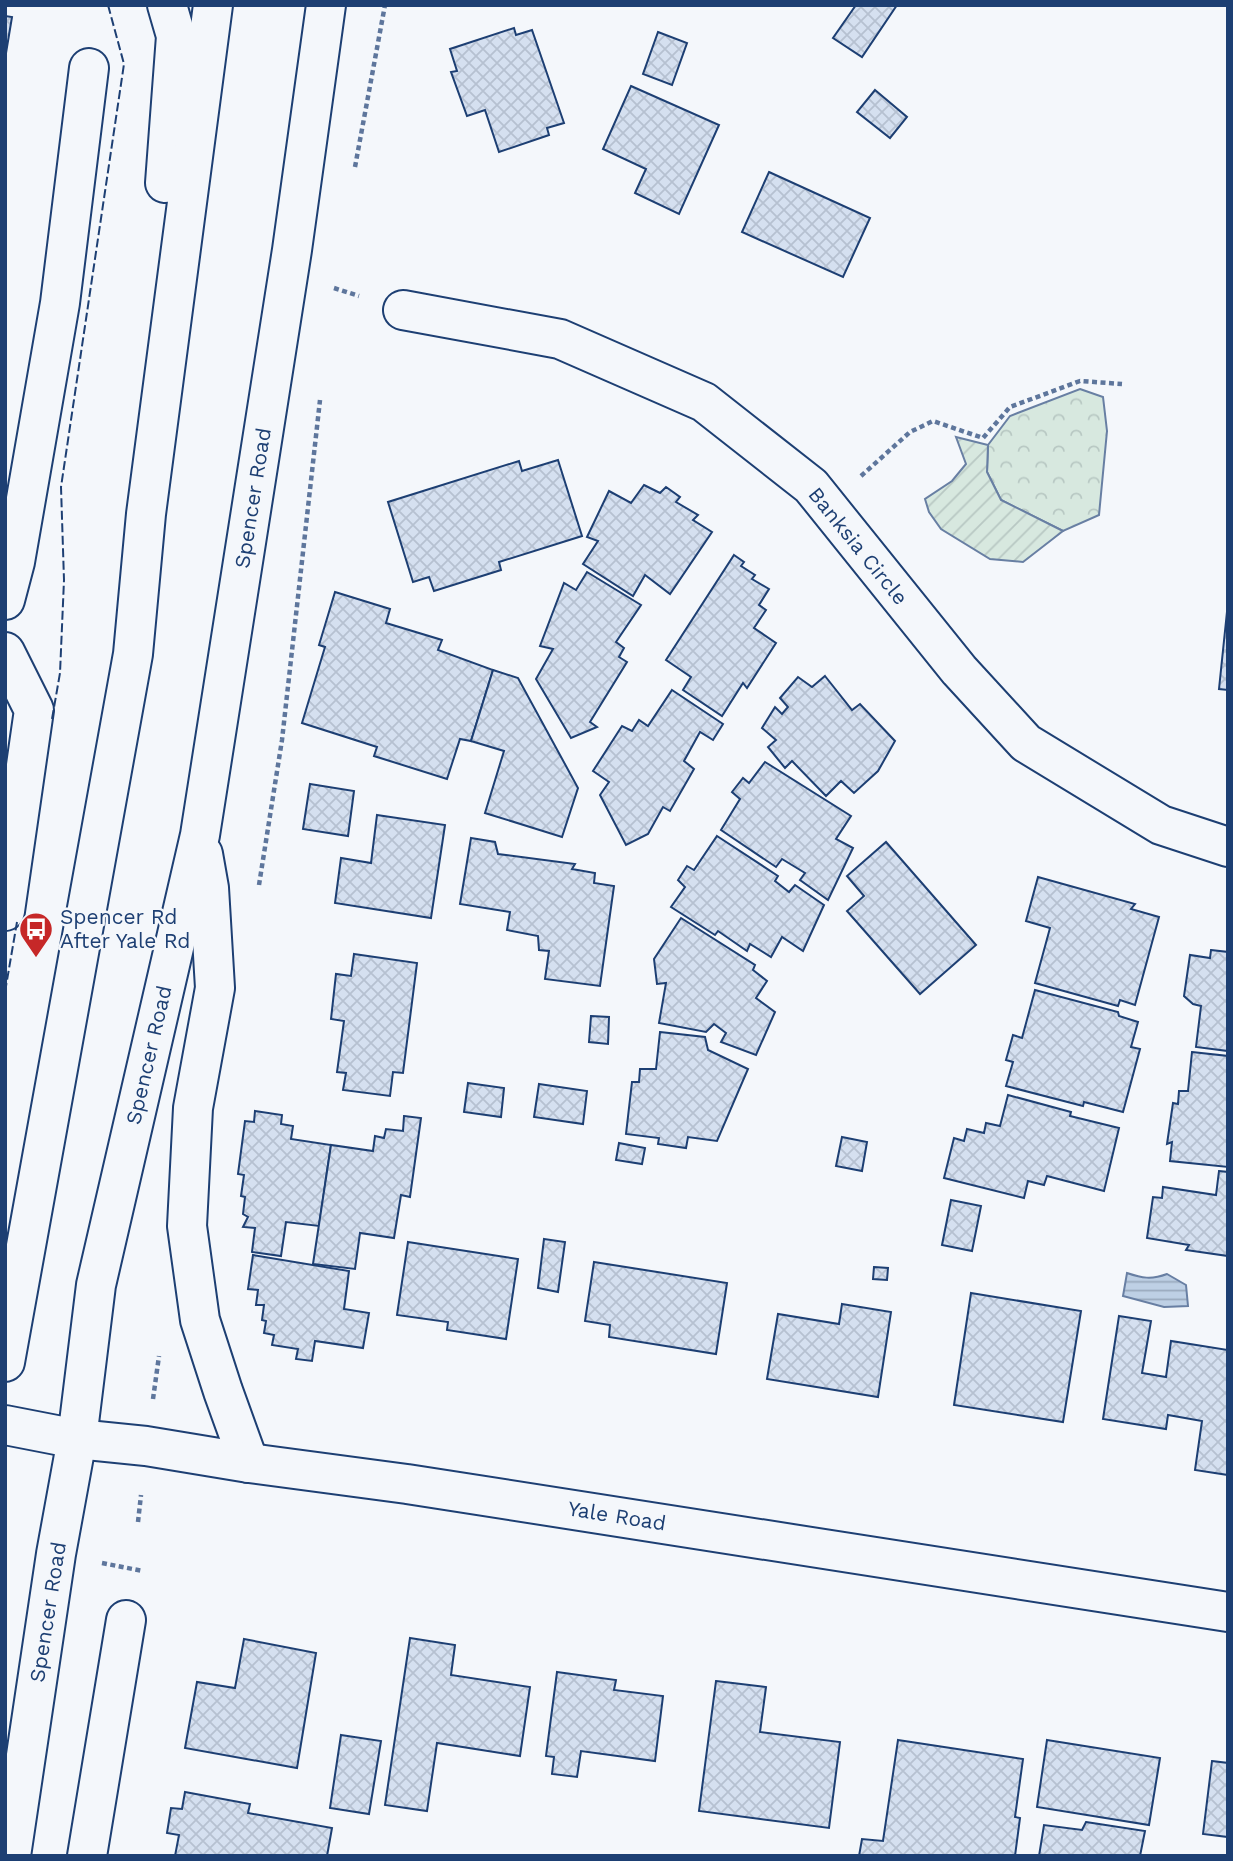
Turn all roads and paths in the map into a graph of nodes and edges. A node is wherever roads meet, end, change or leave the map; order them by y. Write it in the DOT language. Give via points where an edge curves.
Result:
graph roads {
  1 [pos="167,5"];
  2 [pos="213,5"];
  3 [pos="326,5"];
  4 [pos="385,5"];
  5 [pos="89,68"];
  6 [pos="353,180"];
  7 [pos="335,275"];
  8 [pos="333,288"];
  9 [pos="403,310"];
  10 [pos="1122,384"];
  11 [pos="320,398"];
  12 [pos="829,509"];
  13 [pos="146,514"];
  14 [pos="5,600"];
  15 [pos="5,652"];
  16 [pos="200,835"];
  17 [pos="1228,847"];
  18 [pos="257,897"];
  19 [pos="5,911"];
  20 [pos="5,1362"];
  21 [pos="5,1425"];
  22 [pos="77,1439"];
  23 [pos="249,1463"];
  24 [pos="1228,1612"];
  25 [pos="125,1620"];
  26 [pos="11,1856"];
  27 [pos="86,1856"];
  1 -- 13 [label="main road" via="176,37 162,230 132,427"];
  2 -- 13 [label="main road"];
  3 -- 16 [label="main road, Spencer Road"];
  4 -- 6 [label="path"];
  5 -- 14 [label="main road" via="60,303"];
  7 -- 8 [label="path"];
  9 -- 12 [label="main road, Banksia Circle" via="560,339 704,402 811,486"];
  10 -- 12 [label="path" via="1080,381 1010,407 983,438 933,421 910,432"];
  11 -- 18 [label="path" via="282,740"];
  12 -- 17 [label="main road, Banksia Circle" via="959,670 1026,743 1161,825"];
  13 -- 20 [label="main road" via="133,654"];
  15 -- 19 [label="main road" via="34,710"];
  16 -- 22 [label="main road, Spencer Road" via="96,1285"];
  16 -- 23 [label="main road" via="209,888 215,988 193,1108 187,1226 200,1320"];
  21 -- 22 [label="main road, Yale Road"];
  22 -- 23 [label="main road, Yale Road"];
  22 -- 26 [label="main road, Spencer Road"];
  23 -- 24 [label="main road, Yale Road"];
  25 -- 27 [label="main road"];
}
